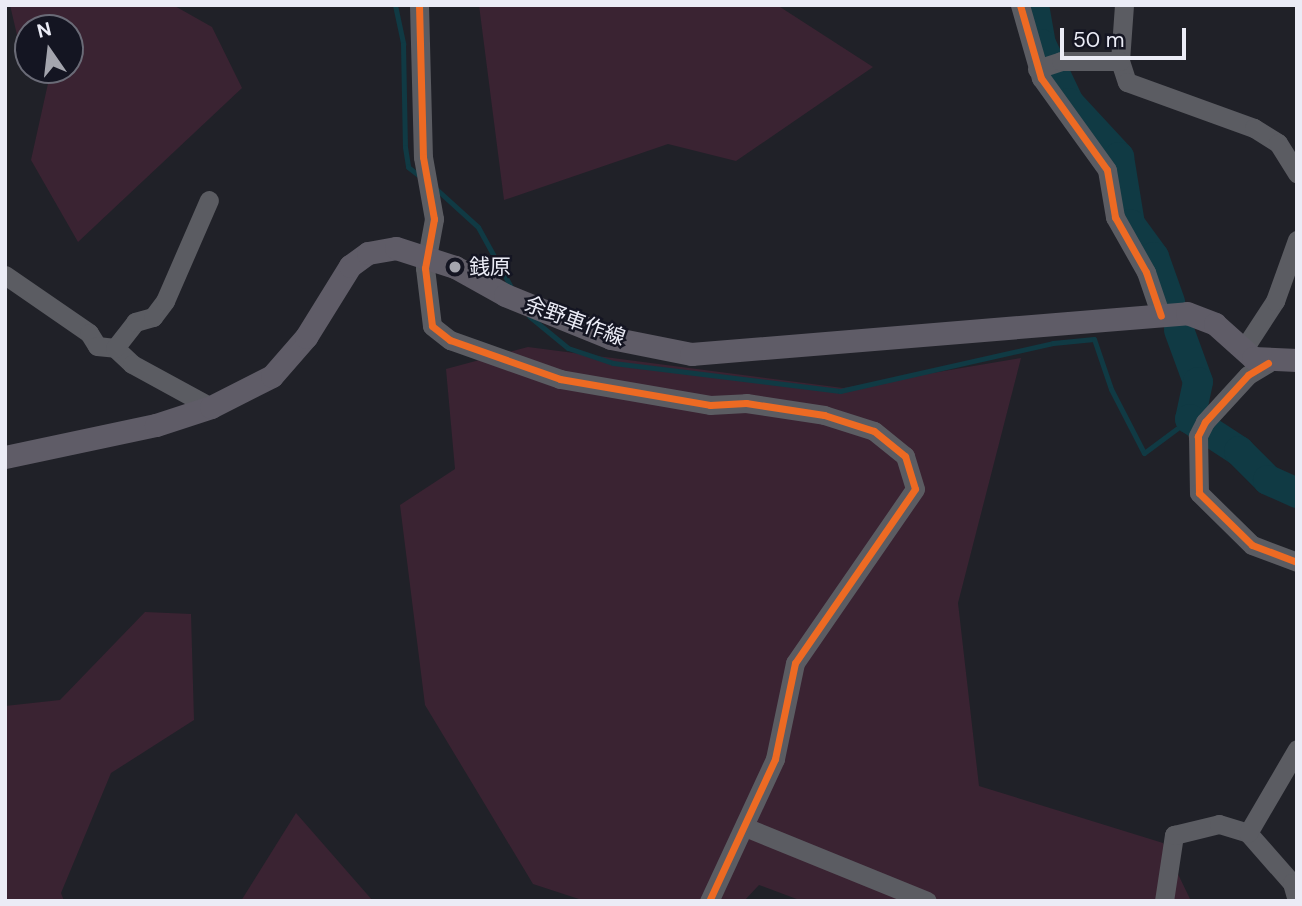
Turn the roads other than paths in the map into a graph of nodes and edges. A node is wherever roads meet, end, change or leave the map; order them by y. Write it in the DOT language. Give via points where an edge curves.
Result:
graph roads {
  1 [pos="419,5"];
  2 [pos="1020,5"];
  3 [pos="1124,5"];
  4 [pos="1120,61"];
  5 [pos="1046,67"];
  6 [pos="1297,173"];
  7 [pos="209,200"];
  8 [pos="1297,240"];
  9 [pos="426,256"];
  10 [pos="5,275"];
  11 [pos="1161,316"];
  12 [pos="115,348"];
  13 [pos="1243,350"];
  14 [pos="1297,360"];
  15 [pos="1268,363"];
  16 [pos="211,407"];
  17 [pos="5,457"];
  18 [pos="1297,562"];
  19 [pos="1297,749"];
  20 [pos="745,827"];
  21 [pos="1248,833"];
  22 [pos="709,901"];
  23 [pos="928,901"];
  24 [pos="1164,901"];
  25 [pos="1297,901"];
  1 -- 9 [label="street" via="423,157 434,219"];
  2 -- 5 [label="street"];
  3 -- 4 [label="street"];
  4 -- 5 [label="street"];
  4 -- 6 [label="street" via="1126,82 1269,136"];
  5 -- 11 [label="street" via="1066,118 1101,155 1115,217 1146,272"];
  7 -- 12 [label="street" via="165,301 153,317 135,322"];
  8 -- 13 [label="street" via="1270,309"];
  9 -- 11 [label="main road, 余野車作線" via="611,338 691,354"];
  9 -- 16 [label="main road, 余野車作線" via="396,248 359,259 272,376"];
  9 -- 20 [label="street" via="432,326 450,340 560,379 710,405 746,403 824,415 874,430 905,456 915,489 795,663 775,760"];
  10 -- 12 [label="street" via="89,333 97,346"];
  11 -- 13 [label="main road, 余野車作線" via="1187,313 1215,324"];
  12 -- 16 [label="street"];
  13 -- 15 [label="main road, 余野車作線"];
  14 -- 15 [label="main road"];
  15 -- 18 [label="street" via="1201,429 1199,492 1206,504 1266,554"];
  16 -- 17 [label="main road, 余野車作線"];
  19 -- 21 [label="street"];
  20 -- 22 [label="street"];
  20 -- 23 [label="street"];
  21 -- 24 [label="street" via="1219,824 1174,835"];
  21 -- 25 [label="street" via="1292,883"];
}
